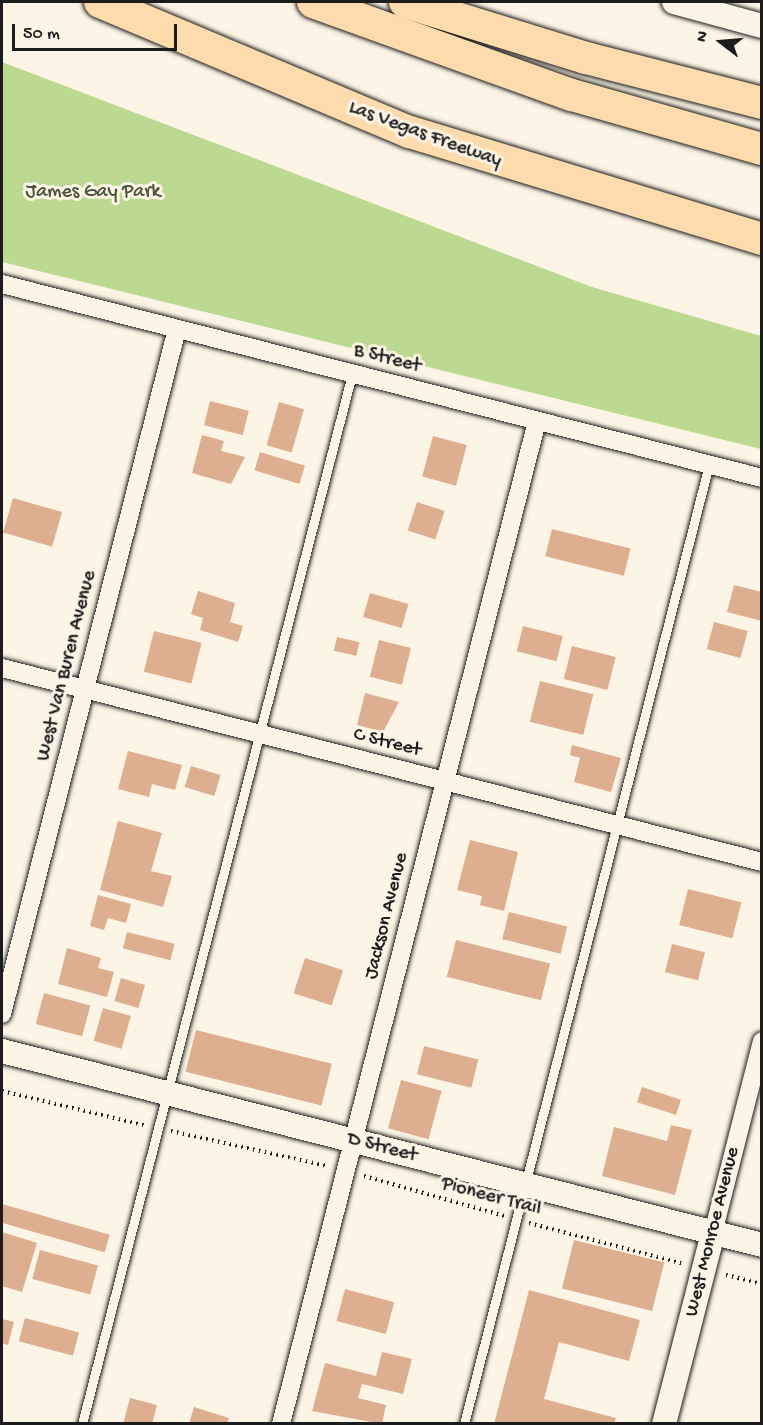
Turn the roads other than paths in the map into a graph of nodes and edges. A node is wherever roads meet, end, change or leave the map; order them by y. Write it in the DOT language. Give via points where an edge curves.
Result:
graph roads {
  1 [pos="100,2"];
  2 [pos="313,2"];
  3 [pos="405,2"];
  4 [pos="674,2"];
  5 [pos="702,5"];
  6 [pos="762,26"];
  7 [pos="762,104"];
  8 [pos="762,149"];
  9 [pos="762,239"];
  10 [pos="2,284"];
  11 [pos="177,329"];
  12 [pos="352,374"];
  13 [pos="537,421"];
  14 [pos="709,464"];
  15 [pos="762,478"];
  16 [pos="2,668"];
  17 [pos="85,690"];
  18 [pos="260,734"];
  19 [pos="445,781"];
  20 [pos="619,825"];
  21 [pos="762,862"];
  22 [pos="2,1014"];
  23 [pos="762,1041"];
  24 [pos="2,1051"];
  25 [pos="167,1093"];
  26 [pos="353,1141"];
  27 [pos="525,1185"];
  28 [pos="712,1233"];
  29 [pos="762,1245"];
  30 [pos="82,1424"];
  31 [pos="281,1424"];
  32 [pos="464,1424"];
  33 [pos="664,1424"];
  1 -- 9 [label="highway, Las Vegas Freeway" via="277,80 410,132"];
  2 -- 8 [label="highway" via="572,95"];
  3 -- 7 [label="highway" via="586,58"];
  4 -- 5 [label="street"];
  5 -- 6 [label="street"];
  10 -- 11 [label="street, B Street"];
  11 -- 12 [label="street, B Street"];
  11 -- 17 [label="street, West Van Buren Avenue"];
  12 -- 13 [label="street, B Street"];
  12 -- 18 [label="lane"];
  13 -- 14 [label="street, B Street"];
  13 -- 19 [label="street, Jackson Avenue"];
  14 -- 15 [label="street, B Street"];
  14 -- 20 [label="lane"];
  16 -- 17 [label="street, C Street"];
  17 -- 18 [label="street, C Street"];
  17 -- 22 [label="street, West Van Buren Avenue"];
  18 -- 19 [label="street, C Street"];
  18 -- 25 [label="lane"];
  19 -- 20 [label="street, C Street"];
  19 -- 26 [label="street, Jackson Avenue"];
  20 -- 21 [label="street, C Street"];
  20 -- 27 [label="lane"];
  23 -- 28 [label="street, West Monroe Avenue"];
  24 -- 25 [label="street, D Street"];
  25 -- 26 [label="street, D Street"];
  25 -- 30 [label="lane"];
  26 -- 27 [label="street, D Street"];
  26 -- 31 [label="street, Jackson Avenue"];
  27 -- 28 [label="street, D Street"];
  27 -- 32 [label="lane"];
  28 -- 29 [label="street, D Street"];
  28 -- 33 [label="street, West Monroe Avenue"];
}
